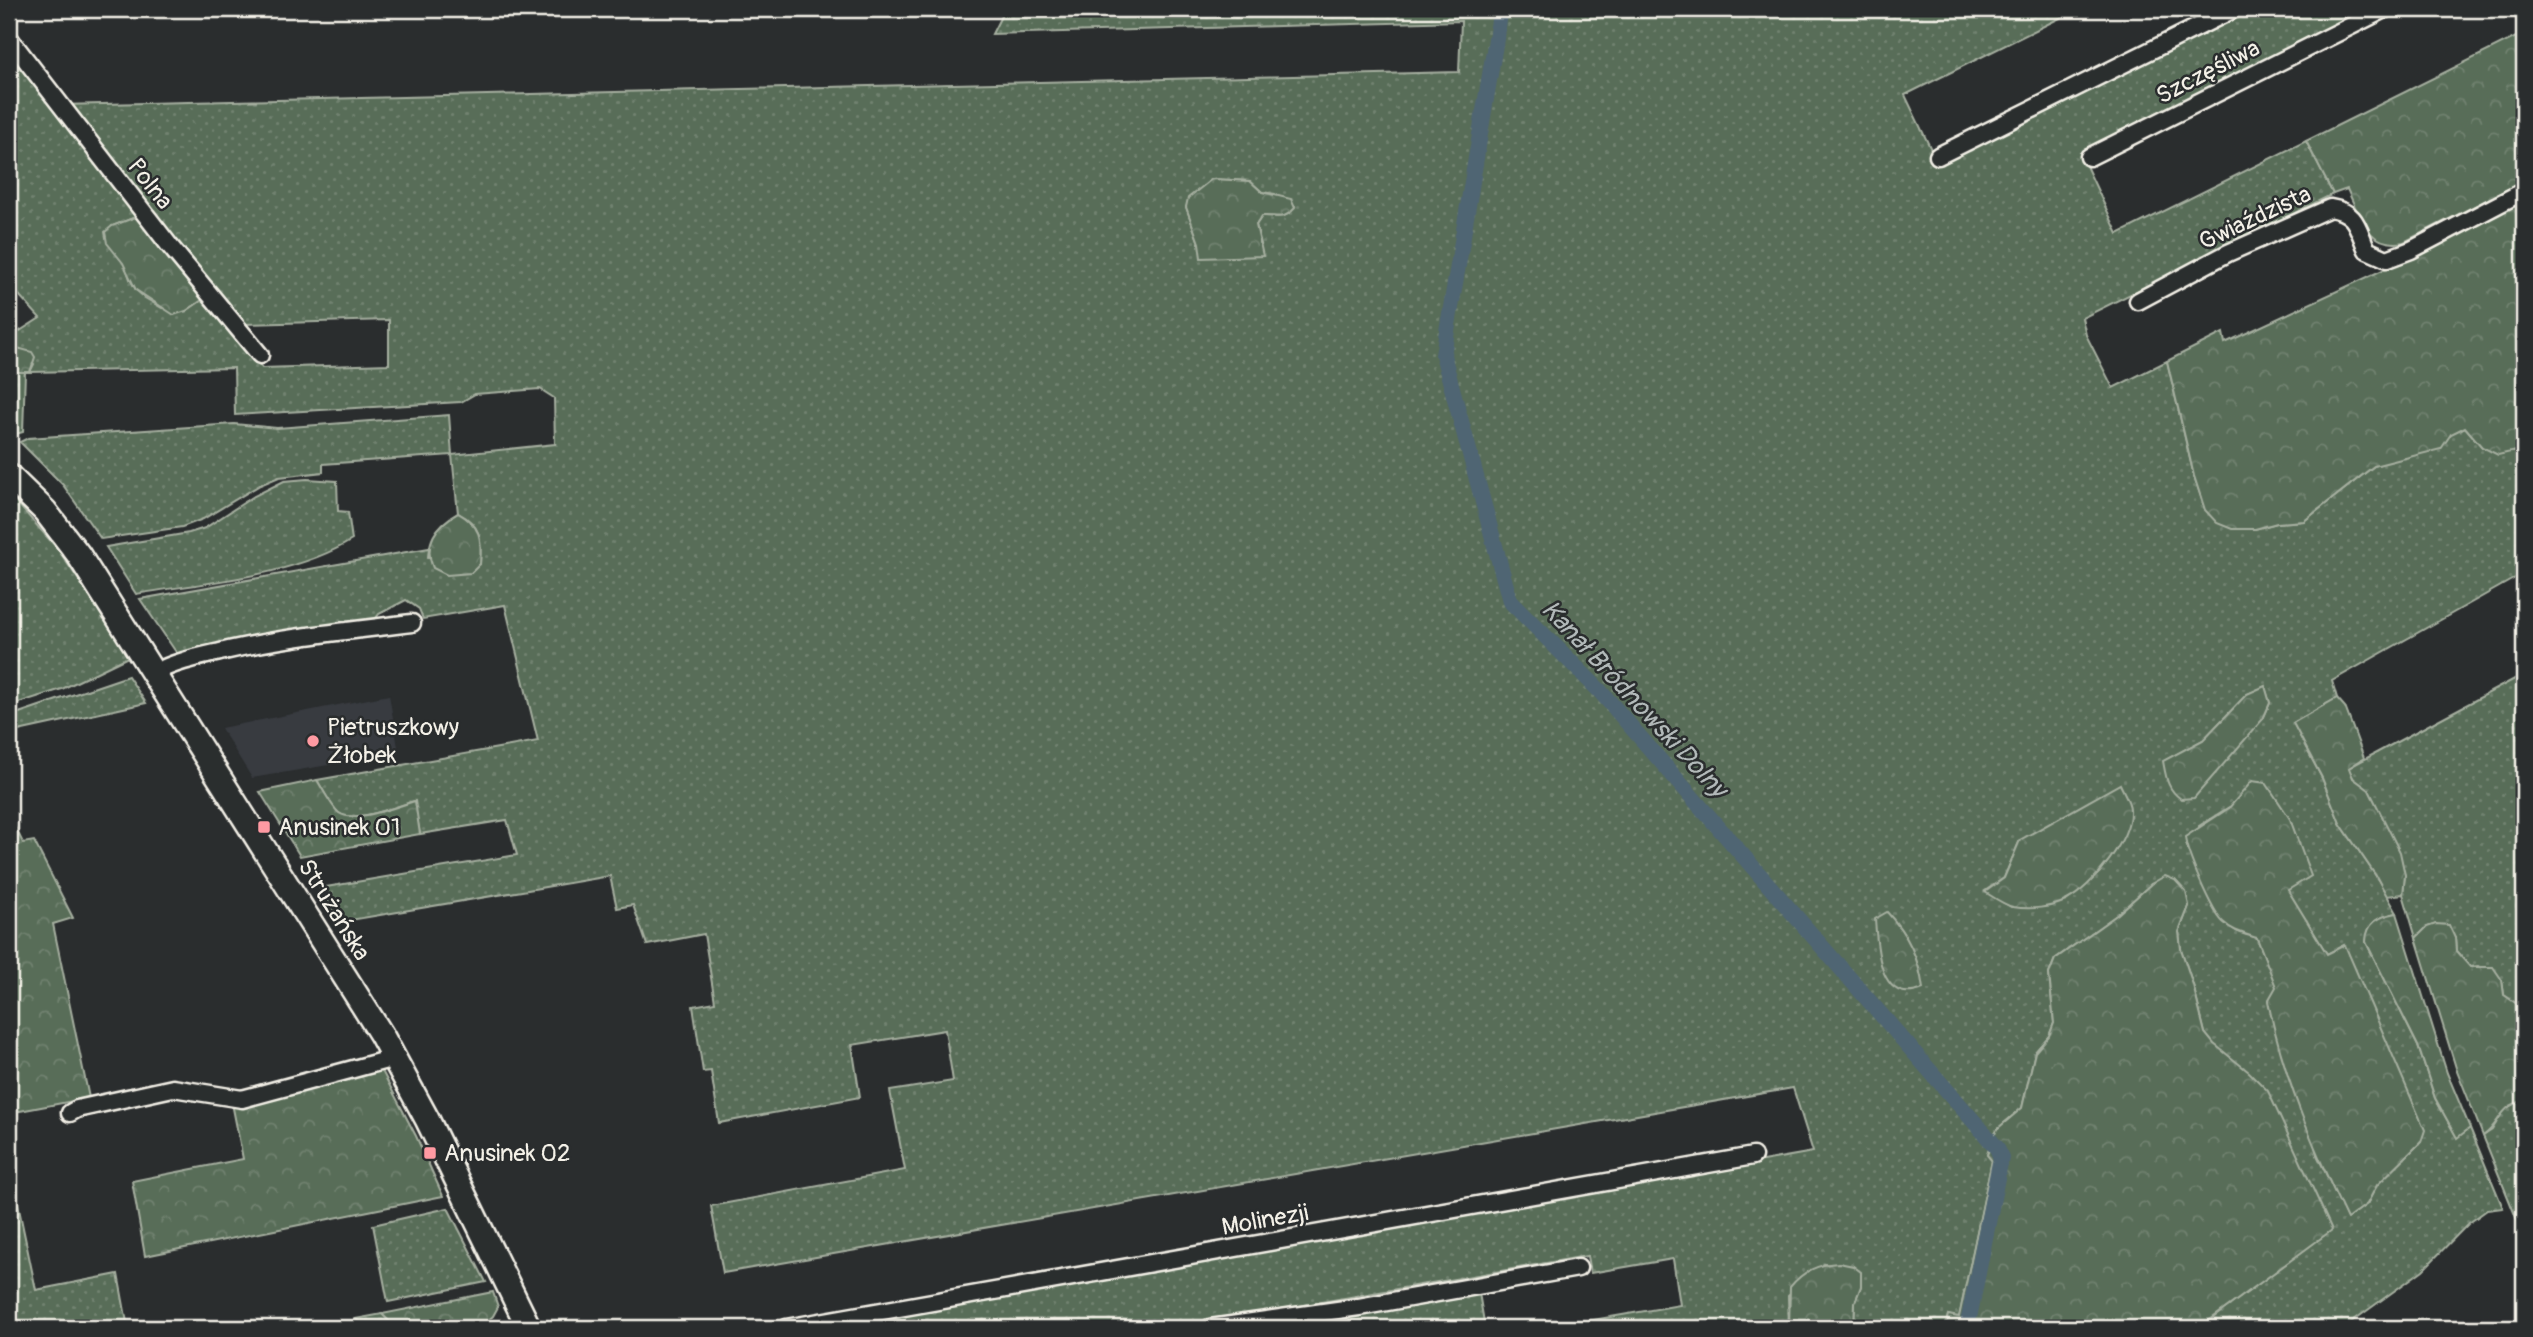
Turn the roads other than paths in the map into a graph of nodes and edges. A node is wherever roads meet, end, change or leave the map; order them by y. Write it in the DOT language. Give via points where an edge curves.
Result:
graph roads {
  1 [pos="2234,9"];
  2 [pos="2385,9"];
  3 [pos="9,37"];
  4 [pos="1938,156"];
  5 [pos="2089,157"];
  6 [pos="2524,191"];
  7 [pos="2138,301"];
  8 [pos="260,355"];
  9 [pos="9,476"];
  10 [pos="412,623"];
  11 [pos="154,673"];
  12 [pos="394,1058"];
  13 [pos="70,1113"];
  14 [pos="1753,1156"];
  15 [pos="1578,1268"];
  16 [pos="529,1328"];
  17 [pos="786,1328"];
  18 [pos="1210,1328"];
  1 -- 4 [label="street"];
  2 -- 5 [label="street, Szczęśliwa"];
  3 -- 8 [label="street, Polna"];
  6 -- 7 [label="street, Gwiaździsta" via="2387,259 2367,250 2352,215 2330,208 2228,253"];
  9 -- 11 [label="main road, Strużańska" via="45,511 78,554"];
  10 -- 11 [label="street" via="254,644"];
  11 -- 12 [label="main road, Strużańska"];
  12 -- 13 [label="street" via="242,1099 173,1088"];
  12 -- 16 [label="main road, Strużańska"];
  14 -- 17 [label="street, Molinezji"];
  15 -- 18 [label="street"];
}
